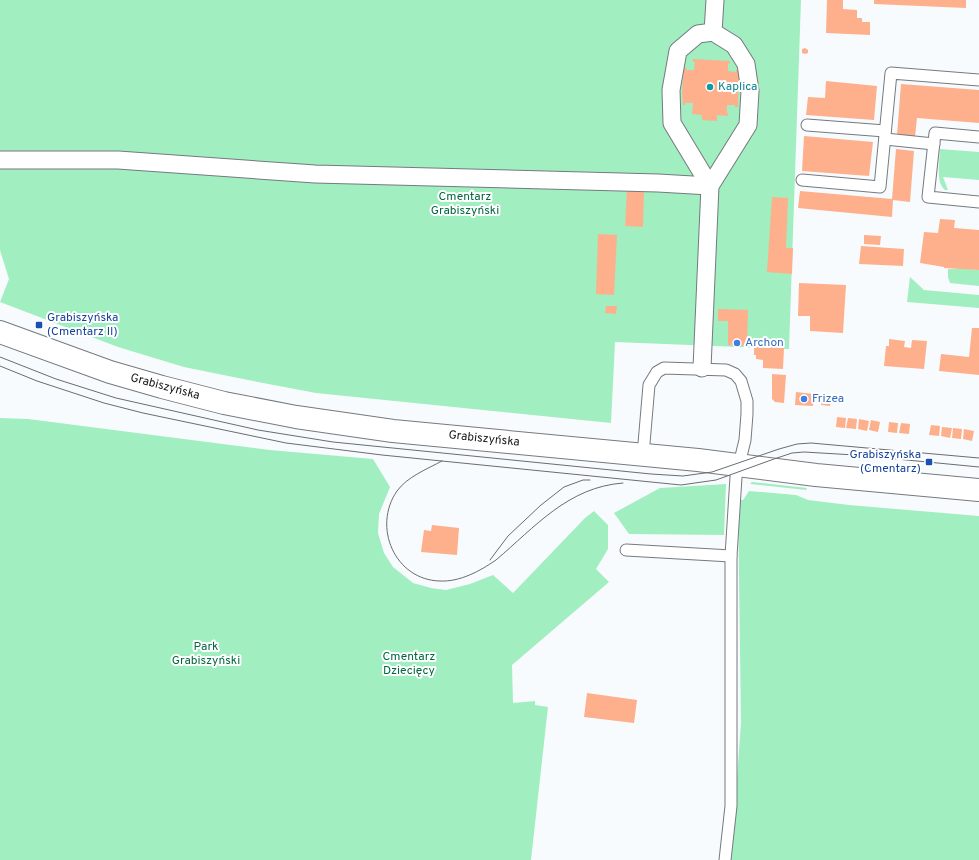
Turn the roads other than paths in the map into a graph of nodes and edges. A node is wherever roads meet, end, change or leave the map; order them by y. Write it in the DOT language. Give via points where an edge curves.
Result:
graph roads {
  1 [pos="715,0"];
  2 [pos="713,32"];
  3 [pos="979,80"];
  4 [pos="806,125"];
  5 [pos="885,135"];
  6 [pos="979,137"];
  7 [pos="934,144"];
  8 [pos="0,160"];
  9 [pos="802,180"];
  10 [pos="710,186"];
  11 [pos="979,202"];
  12 [pos="0,332"];
  13 [pos="702,368"];
  14 [pos="643,455"];
  15 [pos="738,466"];
  16 [pos="979,490"];
  17 [pos="626,550"];
  18 [pos="731,556"];
  19 [pos="725,860"];
  1 -- 2 [label="street"];
  2 -- 10 [label="street" via="734,44 746,64 750,90 748,126"];
  2 -- 10 [label="street" via="698,34 678,51 672,90 672,123"];
  3 -- 5 [label="lane" via="891,73"];
  4 -- 5 [label="lane"];
  5 -- 7 [label="lane"];
  5 -- 9 [label="lane" via="880,186"];
  6 -- 7 [label="lane" via="935,133"];
  7 -- 11 [label="lane" via="928,197"];
  8 -- 10 [label="street" via="118,160 315,174"];
  10 -- 13 [label="street"];
  12 -- 14 [label="main road, Grabiszyńska" via="110,372 162,387 224,403 296,417 393,430"];
  13 -- 14 [label="lane" via="664,368 657,372 649,385"];
  13 -- 15 [label="lane" via="726,370 735,374 745,390 745,440"];
  14 -- 15 [label="main road, Grabiszyńska"];
  15 -- 16 [label="main road, Grabiszyńska"];
  15 -- 18 [label="lane"];
  17 -- 18 [label="lane"];
  18 -- 19 [label="lane" via="731,806"];
}
